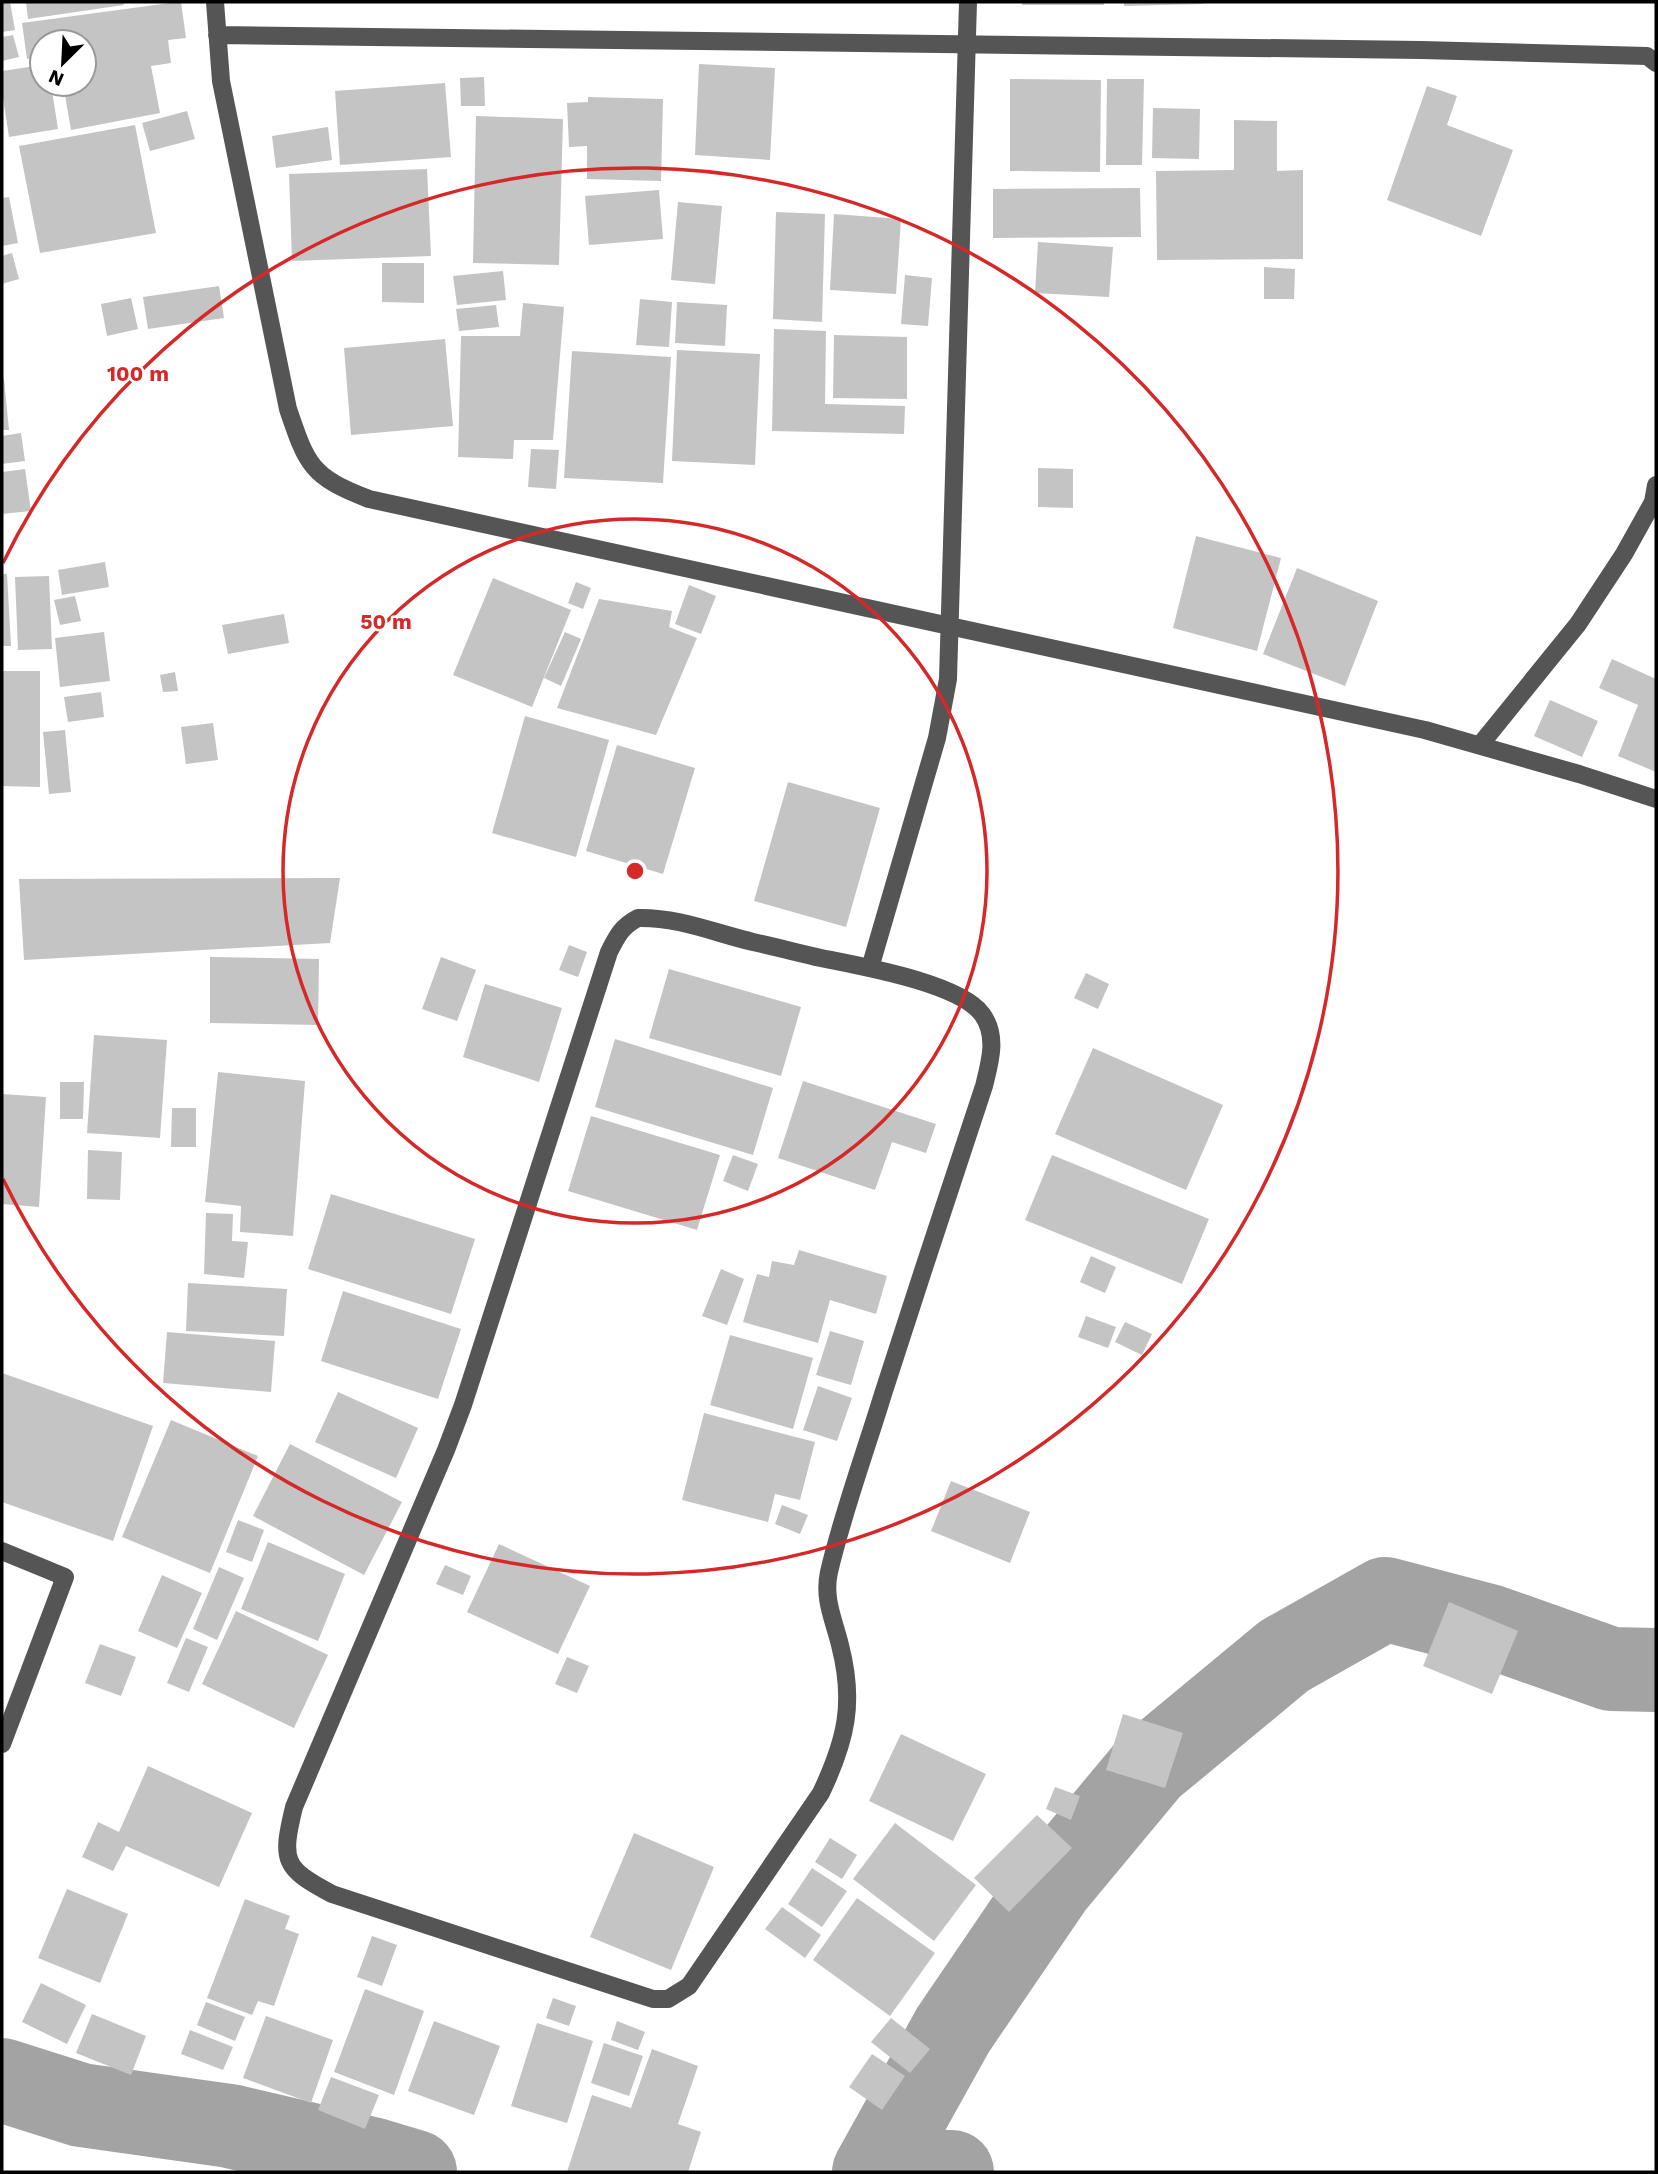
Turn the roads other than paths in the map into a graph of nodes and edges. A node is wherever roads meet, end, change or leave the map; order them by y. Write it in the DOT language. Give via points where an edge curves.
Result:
graph roads {
  1 [pos="215,2"];
  2 [pos="968,2"];
  3 [pos="217,35"];
  4 [pos="968,44"];
  5 [pos="1656,63"];
  6 [pos="1656,485"];
  7 [pos="949,626"];
  8 [pos="1480,745"];
  9 [pos="1656,799"];
  10 [pos="870,968"];
  11 [pos="2,1551"];
  12 [pos="2,1744"];
  1 -- 3 [label="street"];
  2 -- 4 [label="street"];
  3 -- 4 [label="street"];
  3 -- 7 [label="street" via="221,81 288,409 310,464 327,480 369,499"];
  4 -- 5 [label="street" via="1434,50 1647,56"];
  4 -- 7 [label="street"];
  6 -- 8 [label="street" via="1653,502 1625,554 1578,624"];
  7 -- 8 [label="street"];
  7 -- 10 [label="street" via="948,679 937,737"];
  8 -- 9 [label="street"];
  10 -- 10 [label="street" via="941,989 980,1011 992,1037 992,1055 828,1575 828,1606 843,1657 848,1698 843,1740 821,1793 700,1970 688,1986 668,1999 629,1993 315,1885 290,1865 286,1853 294,1807 454,1428 618,933 638,918 654,918"];
  11 -- 12 [label="street" via="65,1577"];
}
